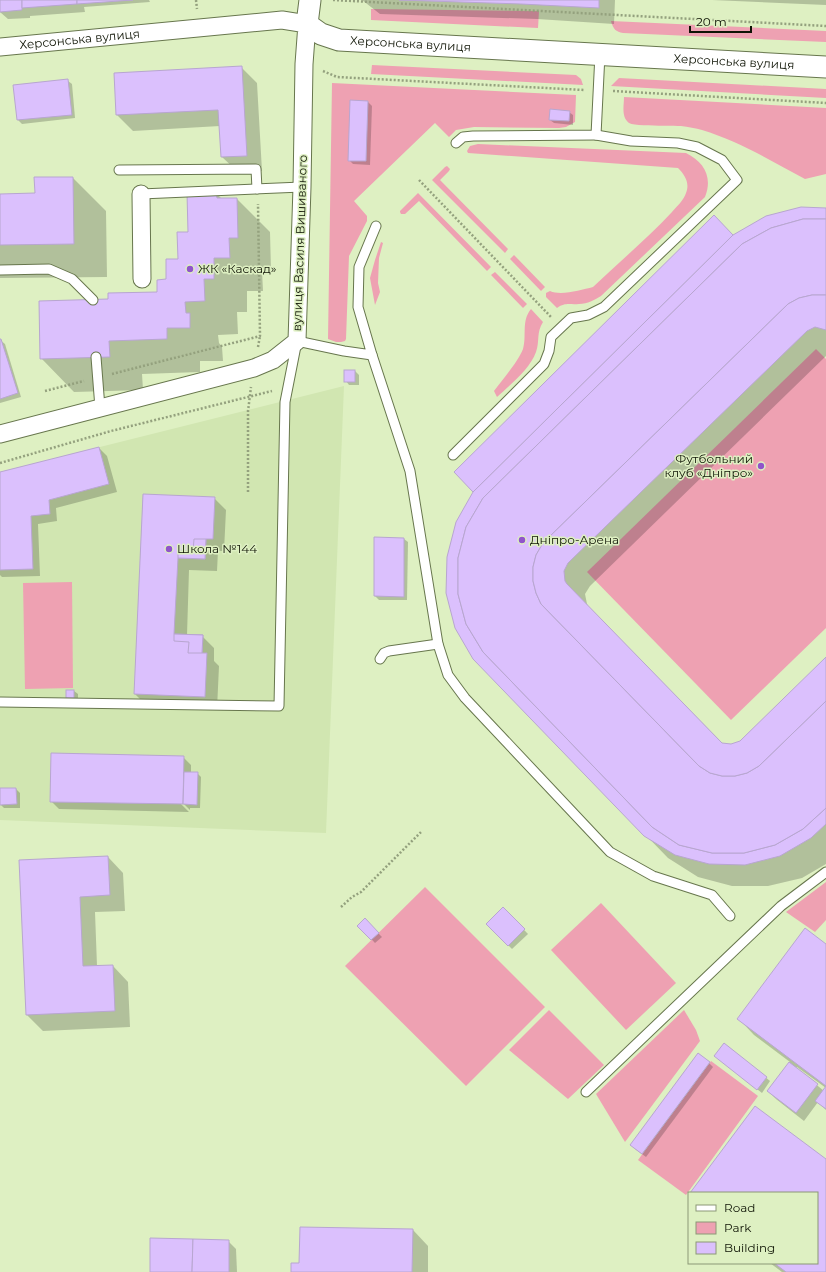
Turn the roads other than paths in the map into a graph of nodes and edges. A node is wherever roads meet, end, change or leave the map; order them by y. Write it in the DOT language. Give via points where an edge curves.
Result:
graph roads {
  1 [pos="310,0"];
  2 [pos="306,24"];
  3 [pos="0,47"];
  4 [pos="600,54"];
  5 [pos="826,68"];
  6 [pos="596,135"];
  7 [pos="456,143"];
  8 [pos="119,170"];
  9 [pos="302,187"];
  10 [pos="257,189"];
  11 [pos="141,194"];
  12 [pos="376,226"];
  13 [pos="0,270"];
  14 [pos="142,279"];
  15 [pos="93,300"];
  16 [pos="297,341"];
  17 [pos="372,355"];
  18 [pos="96,358"];
  19 [pos="100,408"];
  20 [pos="0,434"];
  21 [pos="453,455"];
  22 [pos="438,644"];
  23 [pos="380,658"];
  24 [pos="0,702"];
  25 [pos="826,872"];
  26 [pos="730,916"];
  27 [pos="586,1092"];
  1 -- 2 [label="street"];
  2 -- 3 [label="street, Херсонська вулиця" via="282,20"];
  2 -- 4 [label="street, Херсонська вулиця" via="321,34 339,40"];
  2 -- 9 [label="street, вулиця Василя Вишиваного"];
  4 -- 5 [label="street, Херсонська вулиця"];
  4 -- 6 [label="lane"];
  6 -- 7 [label="lane" via="473,136 463,137"];
  6 -- 21 [label="lane" via="697,147 722,160 737,180 604,307 571,318 551,337 544,364"];
  8 -- 10 [label="lane" via="256,169"];
  9 -- 10 [label="lane"];
  9 -- 16 [label="street, вулиця Василя Вишиваного"];
  10 -- 11 [label="lane"];
  11 -- 14 [label="street"];
  12 -- 17 [label="lane" via="359,267 358,307"];
  13 -- 15 [label="lane" via="49,269 72,279"];
  16 -- 17 [label="lane"];
  16 -- 19 [label="street, вулиця Василя Вишиваного" via="273,360 254,368"];
  16 -- 24 [label="lane" via="285,402 279,706"];
  17 -- 22 [label="lane" via="410,471"];
  18 -- 19 [label="lane"];
  19 -- 20 [label="street, вулиця Василя Вишиваного"];
  22 -- 23 [label="lane" via="389,651"];
  22 -- 26 [label="lane" via="448,675 465,698 610,852 653,876 712,895"];
  25 -- 27 [label="lane" via="781,906"];
}
